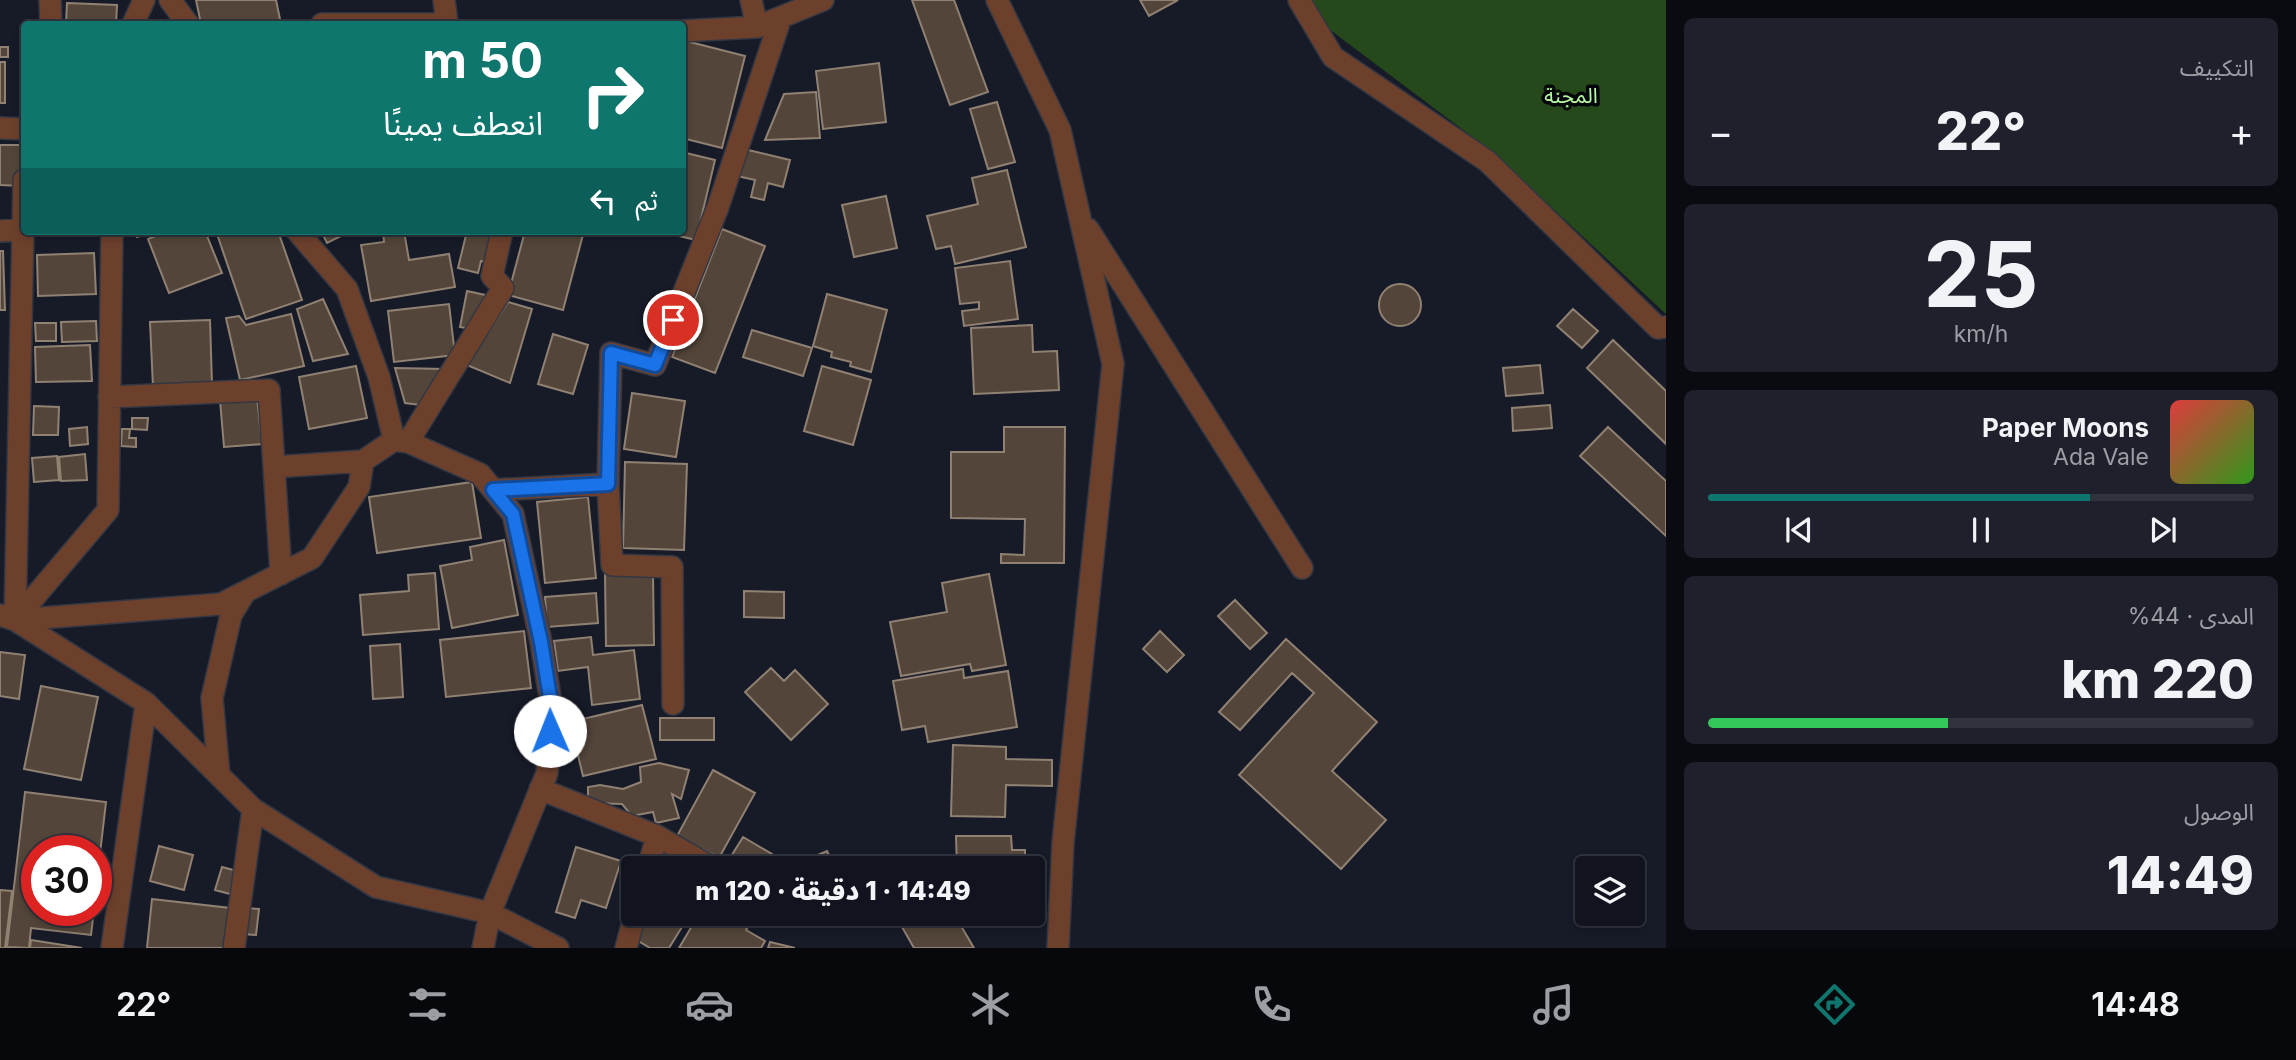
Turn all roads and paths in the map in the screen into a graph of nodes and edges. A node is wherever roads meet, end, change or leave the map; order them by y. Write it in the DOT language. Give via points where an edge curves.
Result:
graph roads {
  1 [pos="52,0"];
  2 [pos="144,0"];
  3 [pos="170,0"];
  4 [pos="444,0"];
  5 [pos="751,0"];
  6 [pos="823,0"];
  7 [pos="997,0"];
  8 [pos="1299,0"];
  9 [pos="781,17"];
  10 [pos="51,21"];
  11 [pos="134,21"];
  12 [pos="186,21"];
  13 [pos="447,21"];
  14 [pos="757,27"];
  15 [pos="686,31"];
  16 [pos="0,128"];
  17 [pos="21,129"];
  18 [pos="1079,214"];
  19 [pos="21,229"];
  20 [pos="0,231"];
  21 [pos="24,235"];
  22 [pos="111,235"];
  23 [pos="300,235"];
  24 [pos="501,235"];
  25 [pos="1666,327"];
  26 [pos="109,397"];
  27 [pos="401,441"];
  28 [pos="363,461"];
  29 [pos="274,467"];
  30 [pos="608,484"];
  31 [pos="493,490"];
  32 [pos="1302,568"];
  33 [pos="281,574"];
  34 [pos="245,592"];
  35 [pos="8,618"];
  36 [pos="146,703"];
  37 [pos="673,704"];
  38 [pos="219,775"];
  39 [pos="540,789"];
  40 [pos="253,809"];
  41 [pos="657,835"];
  42 [pos="651,856"];
  43 [pos="692,856"];
  44 [pos="490,913"];
  45 [pos="632,926"];
  46 [pos="113,948"];
  47 [pos="234,948"];
  48 [pos="484,948"];
  49 [pos="558,948"];
  50 [pos="626,948"];
  51 [pos="1058,948"];
  1 -- 10 [label="street"];
  2 -- 11 [label="street"];
  3 -- 12 [label="street"];
  4 -- 13 [label="street"];
  5 -- 14 [label="street"];
  6 -- 9 [label="street"];
  7 -- 18 [label="street" via="1060,130"];
  8 -- 25 [label="street" via="1333,57 1487,161 1658,328"];
  9 -- 14 [label="street"];
  9 -- 30 [label="street" via="718,208 655,365 611,353"];
  14 -- 15 [label="street"];
  16 -- 17 [label="street"];
  18 -- 32 [label="street"];
  18 -- 51 [label="street" via="1113,364 1063,843"];
  19 -- 20 [label="street"];
  21 -- 35 [label="street"];
  22 -- 26 [label="street"];
  23 -- 27 [label="street" via="347,289"];
  24 -- 27 [label="street" via="492,276 503,288"];
  26 -- 29 [label="street" via="269,390"];
  26 -- 35 [label="street" via="108,510"];
  27 -- 28 [label="street"];
  27 -- 31 [label="street" via="480,474"];
  28 -- 29 [label="street"];
  28 -- 33 [label="street" via="359,487 312,558"];
  29 -- 33 [label="street"];
  30 -- 31 [label="street"];
  30 -- 37 [label="street" via="612,565 672,566"];
  31 -- 39 [label="street" via="513,514 552,709 547,774"];
  33 -- 34 [label="street"];
  34 -- 35 [label="street" via="221,604"];
  34 -- 38 [label="street" via="231,615 212,698"];
  35 -- 36 [label="street"];
  36 -- 38 [label="street"];
  36 -- 46 [label="street"];
  38 -- 40 [label="street"];
  39 -- 41 [label="street"];
  39 -- 44 [label="street"];
  40 -- 44 [label="street" via="376,887"];
  40 -- 47 [label="street"];
  41 -- 42 [label="street"];
  41 -- 43 [label="street"];
  44 -- 48 [label="street"];
  44 -- 49 [label="street"];
  45 -- 50 [label="street"];
}
